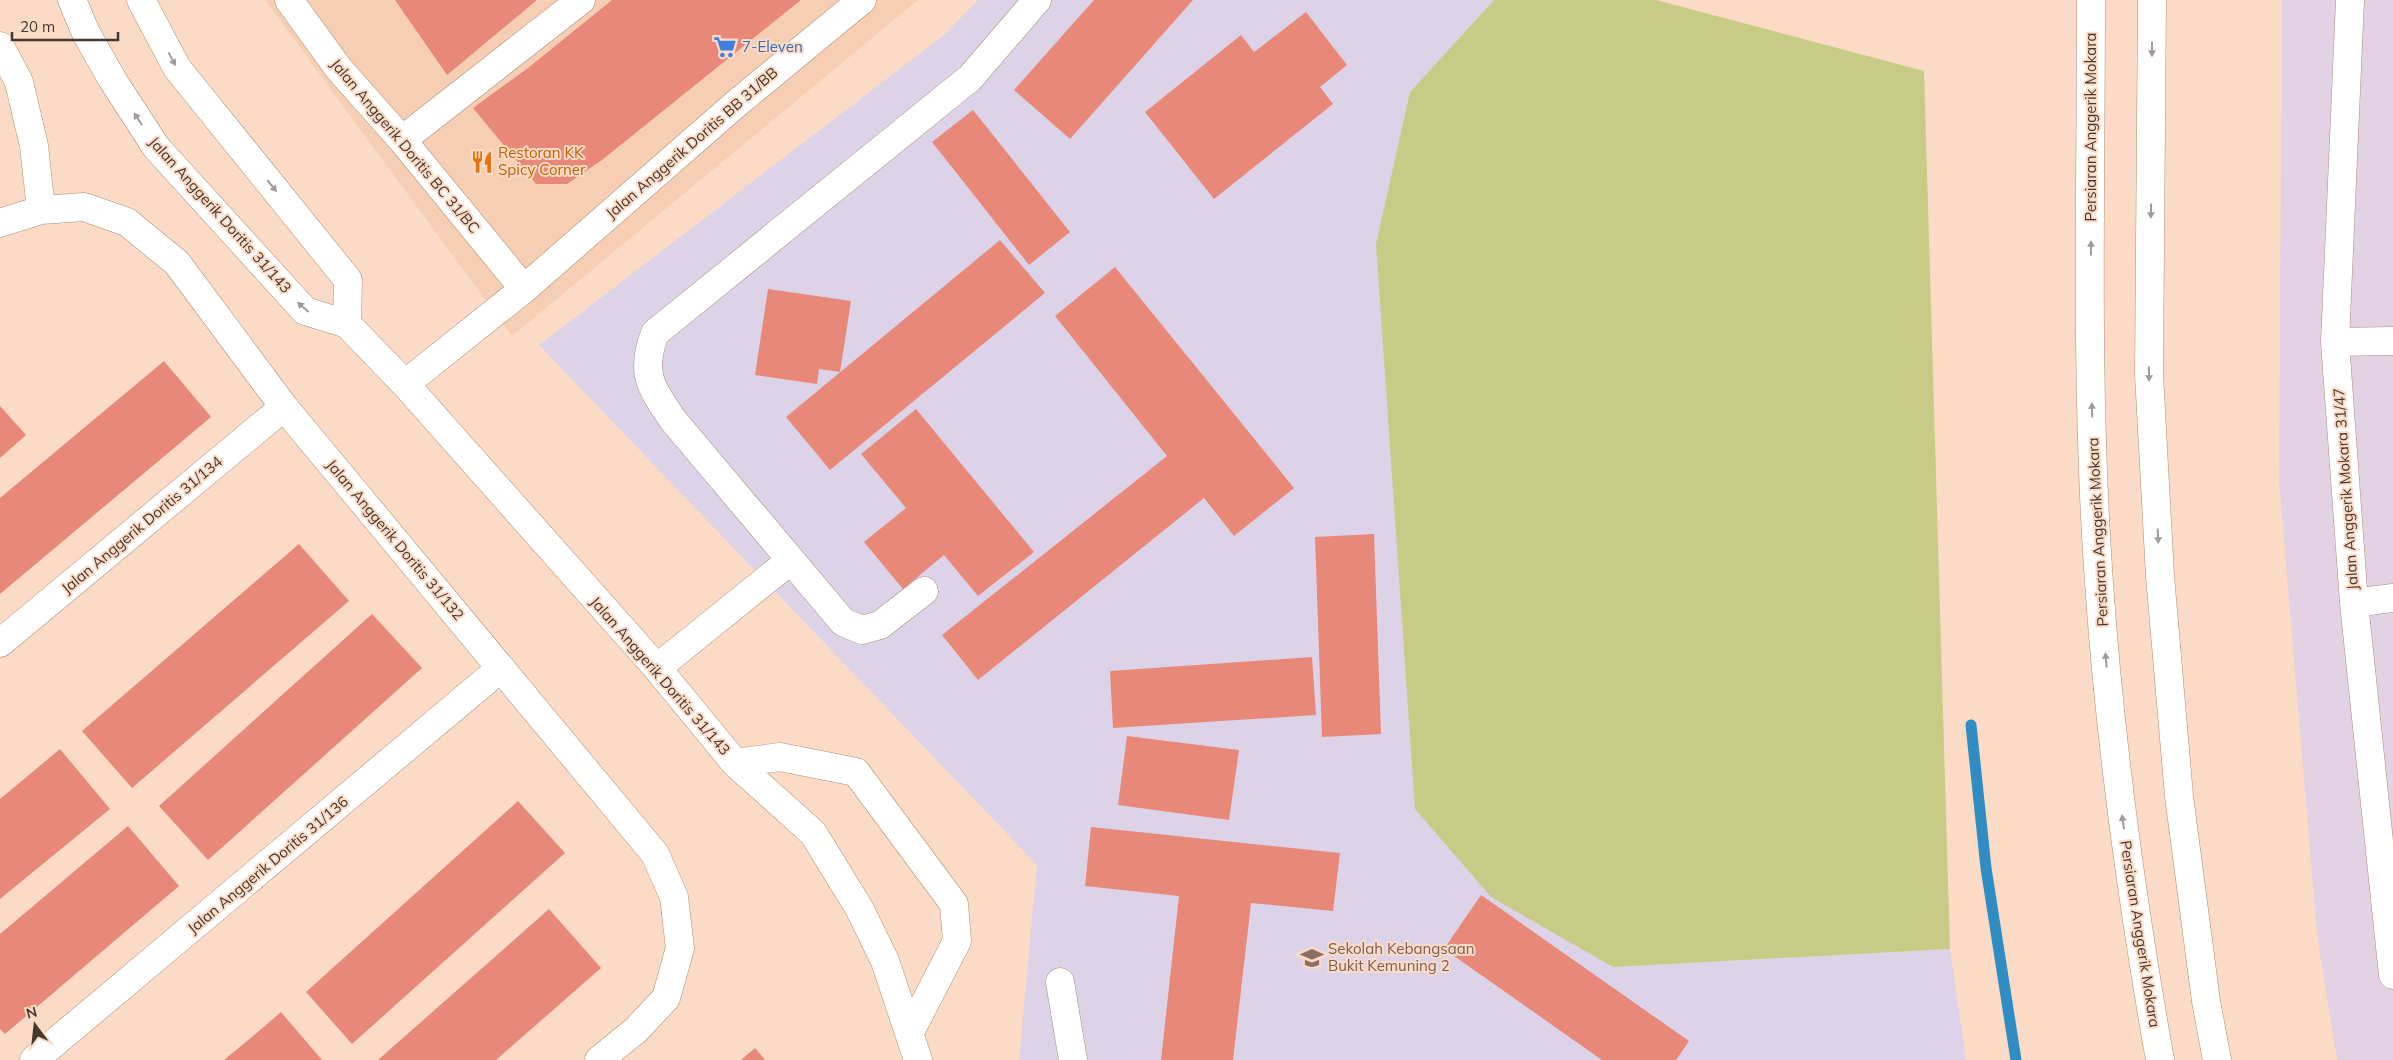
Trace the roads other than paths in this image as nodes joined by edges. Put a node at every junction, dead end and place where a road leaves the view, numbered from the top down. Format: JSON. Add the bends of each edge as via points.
{"nodes":[{"id":1,"x":72,"y":0,"type":"edge"},
{"id":2,"x":141,"y":0,"type":"edge"},
{"id":3,"x":289,"y":0,"type":"edge"},
{"id":4,"x":581,"y":0,"type":"edge"},
{"id":5,"x":862,"y":0,"type":"edge"},
{"id":6,"x":1037,"y":0,"type":"edge"},
{"id":7,"x":2091,"y":0,"type":"edge"},
{"id":8,"x":2152,"y":0,"type":"edge"},
{"id":9,"x":2350,"y":0,"type":"edge"},
{"id":10,"x":0,"y":46,"type":"edge"},
{"id":11,"x":402,"y":140,"type":"junction"},
{"id":12,"x":41,"y":210,"type":"junction"},
{"id":13,"x":0,"y":223,"type":"edge"},
{"id":14,"x":524,"y":289,"type":"junction"},
{"id":15,"x":347,"y":324,"type":"junction"},
{"id":16,"x":2393,"y":341,"type":"edge"},
{"id":17,"x":2335,"y":342,"type":"junction"},
{"id":18,"x":405,"y":384,"type":"junction"},
{"id":19,"x":284,"y":407,"type":"junction"},
{"id":20,"x":791,"y":560,"type":"junction"},
{"id":21,"x":924,"y":591,"type":"dead end"},
{"id":22,"x":2393,"y":598,"type":"edge"},
{"id":23,"x":2354,"y":602,"type":"junction"},
{"id":24,"x":0,"y":643,"type":"edge"},
{"id":25,"x":501,"y":668,"type":"junction"},
{"id":26,"x":657,"y":668,"type":"junction"},
{"id":27,"x":735,"y":763,"type":"junction"},
{"id":28,"x":2393,"y":976,"type":"edge"},
{"id":29,"x":1060,"y":982,"type":"dead end"},
{"id":30,"x":910,"y":1032,"type":"junction"},
{"id":31,"x":34,"y":1060,"type":"edge"},
{"id":32,"x":600,"y":1060,"type":"edge"},
{"id":33,"x":918,"y":1060,"type":"edge"},
{"id":34,"x":1073,"y":1060,"type":"edge"},
{"id":35,"x":2160,"y":1060,"type":"edge"},
{"id":36,"x":2217,"y":1060,"type":"edge"}],
"edges":[{"from":15,"to":1,"type":"street","name":"Jalan Anggerik Doritis 31/143","one_way":true,"via":[[305,311],[156,146],[90,41]]},
{"from":2,"to":15,"type":"street","one_way":true,"via":[[177,68],[348,280]]},
{"from":3,"to":11,"type":"street","name":"Jalan Anggerik Doritis BC 31/BC","via":[[339,69]]},
{"from":4,"to":11,"type":"street"},
{"from":5,"to":14,"type":"street","name":"Jalan Anggerik Doritis BB 31/BB","via":[[737,103]]},
{"from":6,"to":20,"type":"street","via":[[970,78],[655,333],[646,369],[657,396],[673,420]]},
{"from":35,"to":7,"type":"street","name":"Persiaran Anggerik Mokara","one_way":true,"via":[[2119,797],[2098,582],[2091,379]]},
{"from":8,"to":36,"type":"street","one_way":true,"via":[[2149,374],[2160,576],[2179,796]]},
{"from":9,"to":17,"type":"street","name":"Jalan Anggerik Mokara 31/47"},
{"from":10,"to":12,"type":"street","via":[[19,82],[34,146]]},
{"from":11,"to":14,"type":"street","name":"Jalan Anggerik Doritis BC 31/BC"},
{"from":12,"to":13,"type":"street","name":"Jalan Anggerik Doritis 31/132"},
{"from":12,"to":19,"type":"street","name":"Jalan Anggerik Doritis 31/132","via":[[84,208],[127,222],[177,263]]},
{"from":14,"to":18,"type":"street","name":"Jalan Anggerik Doritis BB 31/BB"},
{"from":15,"to":18,"type":"street","name":"Jalan Anggerik Doritis 31/143"},
{"from":16,"to":17,"type":"street"},
{"from":17,"to":23,"type":"street","name":"Jalan Anggerik Mokara 31/47"},
{"from":18,"to":26,"type":"street","name":"Jalan Anggerik Doritis 31/143"},
{"from":19,"to":24,"type":"street","name":"Jalan Anggerik Doritis 31/134"},
{"from":19,"to":25,"type":"street","name":"Jalan Anggerik Doritis 31/132"},
{"from":20,"to":21,"type":"street","via":[[843,622],[862,630],[880,625]]},
{"from":20,"to":26,"type":"street"},
{"from":22,"to":23,"type":"street"},
{"from":23,"to":28,"type":"street","name":"Jalan Anggerik Mokara 31/47"},
{"from":25,"to":31,"type":"street","name":"Jalan Anggerik Doritis 31/136"},
{"from":25,"to":32,"type":"street","name":"Jalan Anggerik Doritis 31/132","via":[[655,854],[674,897],[680,948],[666,998],[636,1030]]},
{"from":26,"to":27,"type":"street","name":"Jalan Anggerik Doritis 31/143"},
{"from":27,"to":30,"type":"street","name":"Jalan Anggerik Doritis 31/143","via":[[813,833],[859,908],[884,962]]},
{"from":27,"to":30,"type":"street","via":[[780,757],[856,772],[954,904],[957,941]]},
{"from":29,"to":34,"type":"street"},
{"from":30,"to":33,"type":"street","name":"Jalan Anggerik Doritis 31/143"}]}
